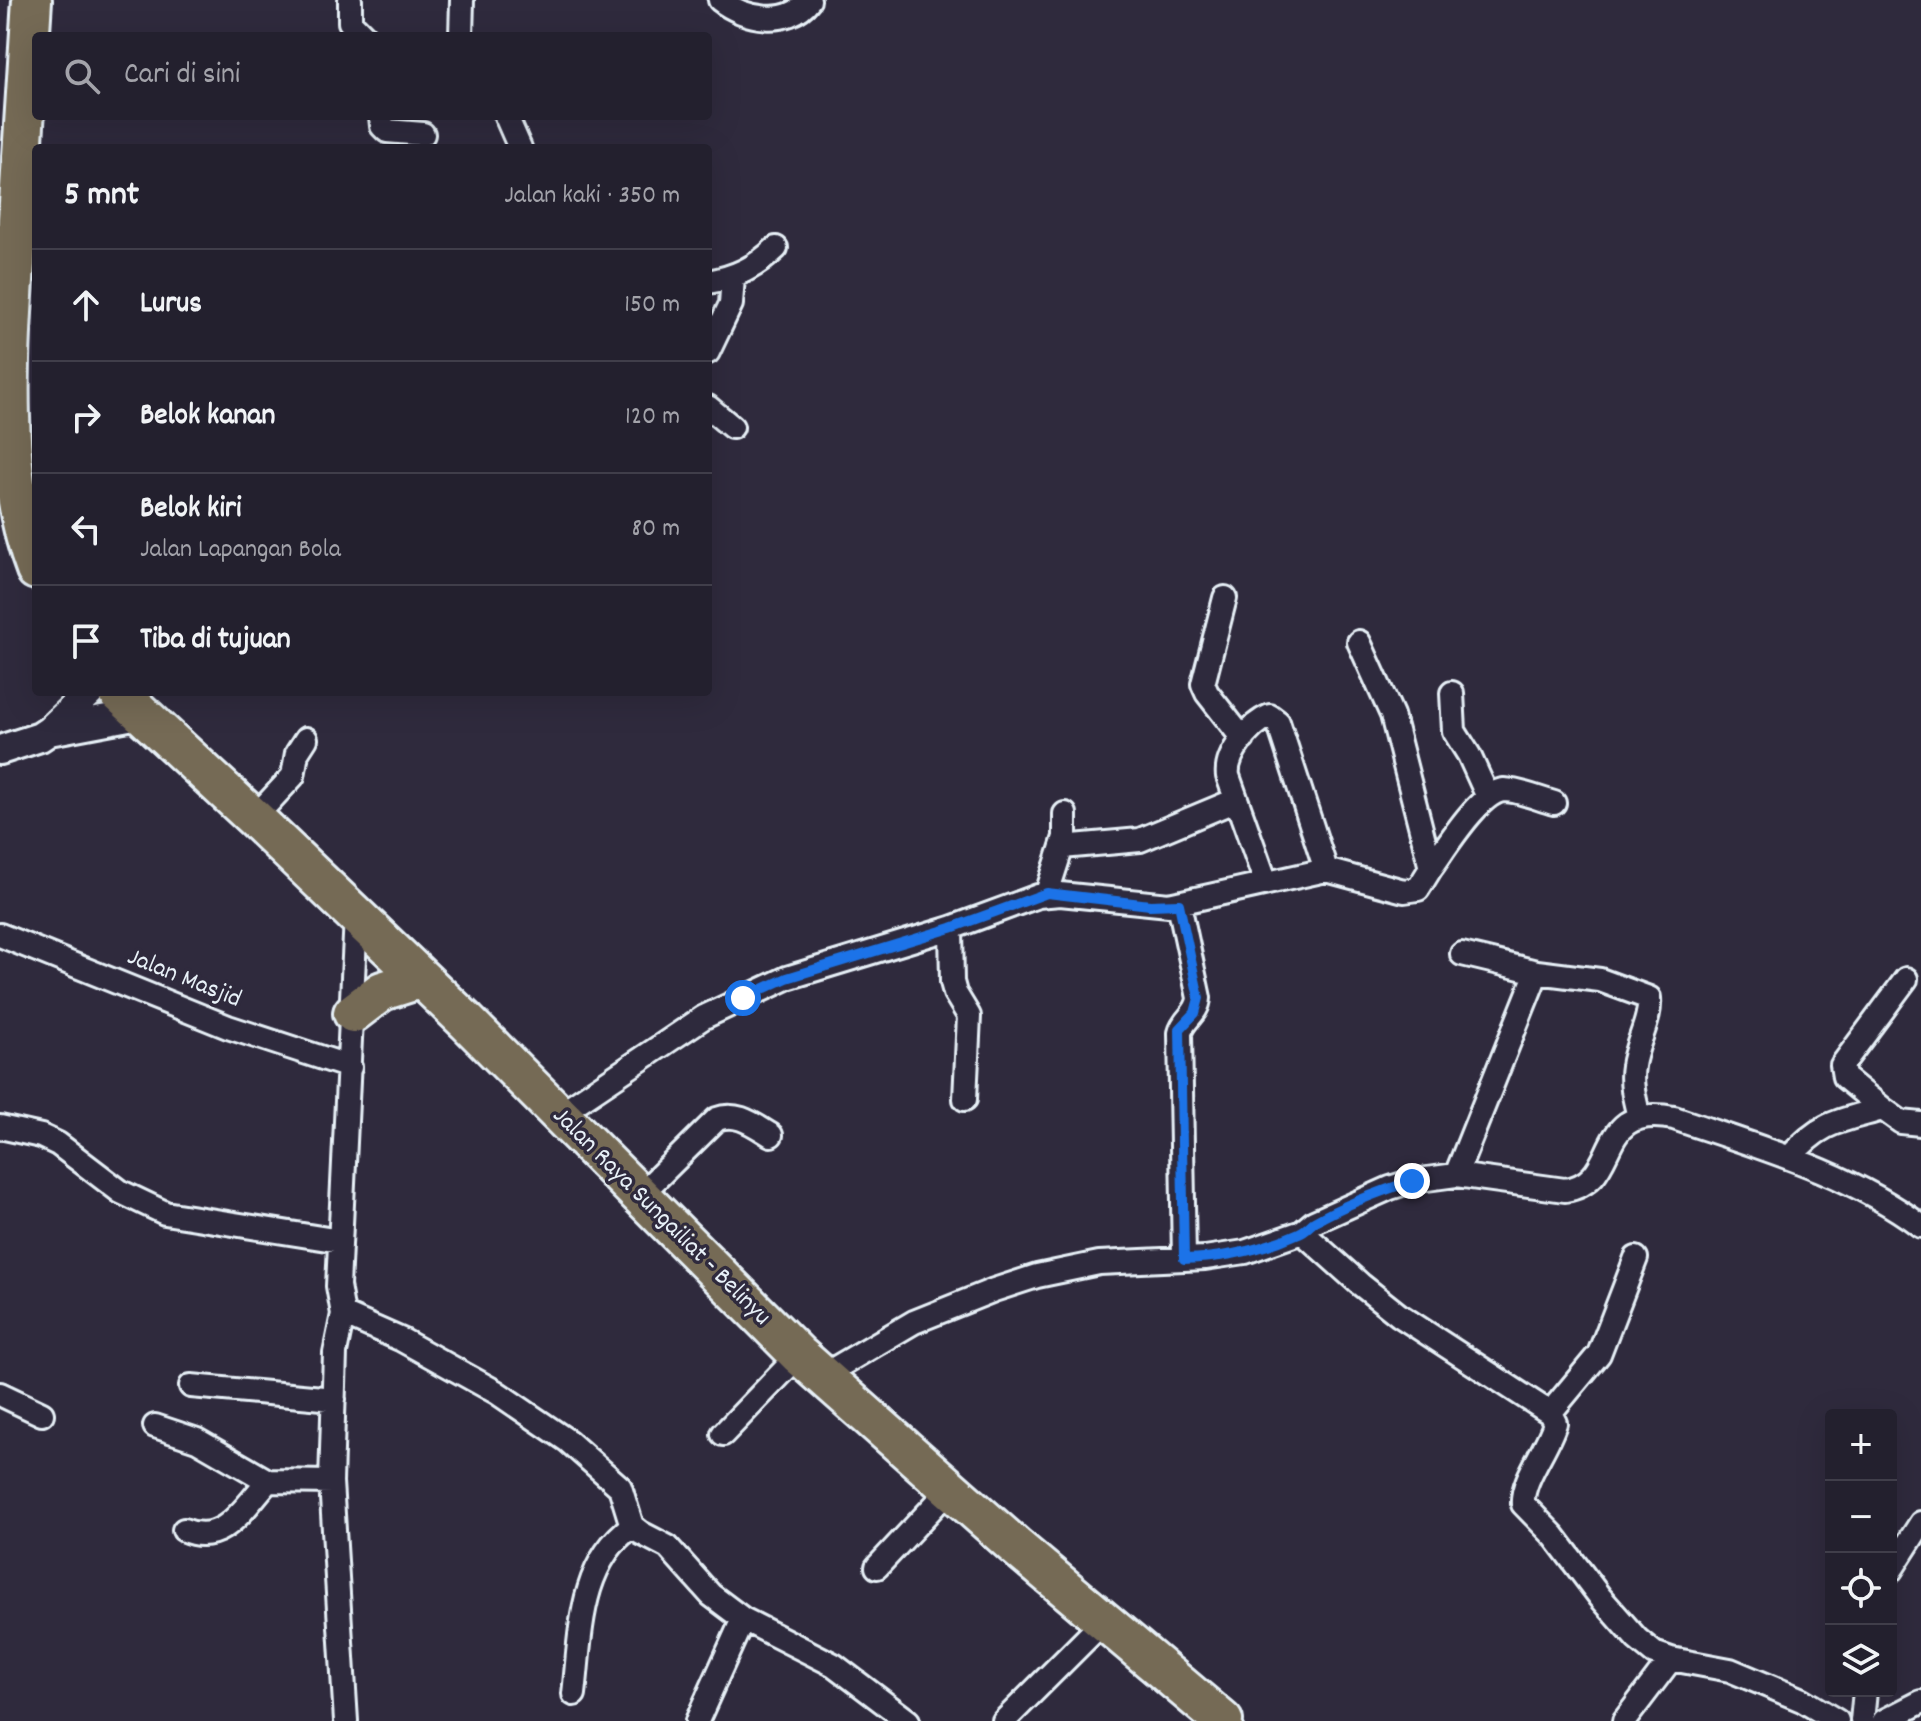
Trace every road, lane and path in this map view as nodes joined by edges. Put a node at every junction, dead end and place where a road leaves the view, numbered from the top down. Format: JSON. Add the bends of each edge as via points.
{"nodes":[{"id":1,"x":32,"y":0,"type":"edge"},
{"id":2,"x":350,"y":0,"type":"edge"},
{"id":3,"x":462,"y":0,"type":"edge"},
{"id":4,"x":720,"y":0,"type":"edge"},
{"id":5,"x":809,"y":0,"type":"edge"},
{"id":6,"x":360,"y":32,"type":"edge"},
{"id":7,"x":461,"y":32,"type":"edge"},
{"id":8,"x":381,"y":120,"type":"edge"},
{"id":9,"x":508,"y":120,"type":"edge"},
{"id":10,"x":423,"y":134,"type":"dead end"},
{"id":11,"x":518,"y":144,"type":"edge"},
{"id":12,"x":776,"y":248,"type":"dead end"},
{"id":13,"x":733,"y":277,"type":"junction"},
{"id":14,"x":712,"y":281,"type":"edge"},
{"id":15,"x":712,"y":344,"type":"edge"},
{"id":16,"x":712,"y":410,"type":"edge"},
{"id":17,"x":732,"y":427,"type":"dead end"},
{"id":18,"x":32,"y":560,"type":"edge"},
{"id":19,"x":1225,"y":598,"type":"dead end"},
{"id":20,"x":1359,"y":642,"type":"dead end"},
{"id":21,"x":1452,"y":693,"type":"dead end"},
{"id":22,"x":86,"y":696,"type":"edge"},
{"id":23,"x":128,"y":703,"type":"edge"},
{"id":24,"x":49,"y":731,"type":"junction"},
{"id":25,"x":306,"y":739,"type":"dead end"},
{"id":26,"x":1243,"y":739,"type":"junction"},
{"id":27,"x":0,"y":750,"type":"edge"},
{"id":28,"x":1488,"y":797,"type":"junction"},
{"id":29,"x":1236,"y":800,"type":"junction"},
{"id":30,"x":1554,"y":803,"type":"dead end"},
{"id":31,"x":1065,"y":814,"type":"dead end"},
{"id":32,"x":254,"y":818,"type":"junction"},
{"id":33,"x":1062,"y":847,"type":"junction"},
{"id":34,"x":1431,"y":868,"type":"junction"},
{"id":35,"x":1326,"y":870,"type":"junction"},
{"id":36,"x":1266,"y":883,"type":"junction"},
{"id":37,"x":1047,"y":893,"type":"junction"},
{"id":38,"x":1179,"y":904,"type":"junction"},
{"id":39,"x":356,"y":916,"type":"junction"},
{"id":40,"x":951,"y":928,"type":"junction"},
{"id":41,"x":0,"y":935,"type":"edge"},
{"id":42,"x":1462,"y":954,"type":"dead end"},
{"id":43,"x":1537,"y":972,"type":"junction"},
{"id":44,"x":420,"y":979,"type":"junction"},
{"id":45,"x":1906,"y":979,"type":"dead end"},
{"id":46,"x":353,"y":1013,"type":"junction"},
{"id":47,"x":350,"y":1067,"type":"junction"},
{"id":48,"x":965,"y":1099,"type":"dead end"},
{"id":49,"x":1883,"y":1109,"type":"junction"},
{"id":50,"x":558,"y":1115,"type":"junction"},
{"id":51,"x":1639,"y":1117,"type":"junction"},
{"id":52,"x":1921,"y":1124,"type":"edge"},
{"id":53,"x":0,"y":1127,"type":"edge"},
{"id":54,"x":771,"y":1135,"type":"dead end"},
{"id":55,"x":1790,"y":1157,"type":"junction"},
{"id":56,"x":1456,"y":1175,"type":"junction"},
{"id":57,"x":639,"y":1196,"type":"junction"},
{"id":58,"x":1921,"y":1226,"type":"edge"},
{"id":59,"x":1302,"y":1232,"type":"junction"},
{"id":60,"x":340,"y":1241,"type":"junction"},
{"id":61,"x":1636,"y":1258,"type":"dead end"},
{"id":62,"x":1184,"y":1259,"type":"junction"},
{"id":63,"x":343,"y":1314,"type":"junction"},
{"id":64,"x":811,"y":1366,"type":"junction"},
{"id":65,"x":191,"y":1386,"type":"dead end"},
{"id":66,"x":0,"y":1394,"type":"edge"},
{"id":67,"x":334,"y":1399,"type":"junction"},
{"id":68,"x":1550,"y":1413,"type":"junction"},
{"id":69,"x":42,"y":1414,"type":"dead end"},
{"id":70,"x":155,"y":1426,"type":"dead end"},
{"id":71,"x":723,"y":1434,"type":"dead end"},
{"id":72,"x":268,"y":1481,"type":"junction"},
{"id":73,"x":331,"y":1482,"type":"junction"},
{"id":74,"x":951,"y":1488,"type":"junction"},
{"id":75,"x":1921,"y":1523,"type":"edge"},
{"id":76,"x":632,"y":1526,"type":"junction"},
{"id":77,"x":184,"y":1530,"type":"dead end"},
{"id":78,"x":1897,"y":1561,"type":"edge"},
{"id":79,"x":877,"y":1567,"type":"dead end"},
{"id":80,"x":743,"y":1619,"type":"junction"},
{"id":81,"x":1105,"y":1620,"type":"junction"},
{"id":82,"x":1671,"y":1659,"type":"junction"},
{"id":83,"x":574,"y":1694,"type":"dead end"},
{"id":84,"x":1864,"y":1697,"type":"edge"},
{"id":85,"x":1921,"y":1702,"type":"edge"},
{"id":86,"x":1204,"y":1715,"type":"edge"},
{"id":87,"x":346,"y":1721,"type":"edge"},
{"id":88,"x":697,"y":1721,"type":"edge"},
{"id":89,"x":908,"y":1721,"type":"edge"},
{"id":90,"x":1004,"y":1721,"type":"edge"},
{"id":91,"x":1624,"y":1721,"type":"edge"},
{"id":92,"x":1837,"y":1721,"type":"edge"},
{"id":93,"x":1862,"y":1721,"type":"edge"},
{"id":94,"x":1884,"y":1721,"type":"edge"}],
"edges":[{"from":1,"to":18,"type":"highway","via":[[7,408],[15,515]]},
{"from":2,"to":6,"type":"street","via":[[350,22]]},
{"from":3,"to":7,"type":"street"},
{"from":4,"to":5,"type":"street","via":[[734,11],[777,17],[800,10]]},
{"from":8,"to":10,"type":"street","via":[[387,131]]},
{"from":9,"to":11,"type":"street"},
{"from":12,"to":13,"type":"street"},
{"from":13,"to":14,"type":"street"},
{"from":13,"to":15,"type":"street","via":[[731,304]]},
{"from":16,"to":17,"type":"street"},
{"from":19,"to":26,"type":"street","via":[[1203,684]]},
{"from":20,"to":34,"type":"street","via":[[1392,715]]},
{"from":21,"to":28,"type":"street","via":[[1454,731]]},
{"from":22,"to":24,"type":"street"},
{"from":23,"to":24,"type":"street"},
{"from":23,"to":32,"type":"highway","name":"Jalan Raya Sungailiat - Belinyu"},
{"from":24,"to":27,"type":"street"},
{"from":25,"to":32,"type":"street","via":[[293,776]]},
{"from":26,"to":29,"type":"street","via":[[1227,767]]},
{"from":26,"to":35,"type":"street","via":[[1263,718],[1275,718]]},
{"from":28,"to":30,"type":"street","via":[[1506,790]]},
{"from":28,"to":34,"type":"street"},
{"from":29,"to":33,"type":"street","via":[[1140,840]]},
{"from":29,"to":36,"type":"street"},
{"from":31,"to":33,"type":"street"},
{"from":32,"to":39,"type":"highway","name":"Jalan Raya Sungailiat - Belinyu"},
{"from":33,"to":37,"type":"street"},
{"from":34,"to":35,"type":"street","via":[[1412,892]]},
{"from":35,"to":36,"type":"street"},
{"from":36,"to":38,"type":"street"},
{"from":37,"to":38,"type":"street"},
{"from":37,"to":40,"type":"street"},
{"from":38,"to":62,"type":"street","via":[[1199,998],[1195,1013],[1180,1029]]},
{"from":39,"to":44,"type":"highway","name":"Jalan Raya Sungailiat - Belinyu"},
{"from":39,"to":46,"type":"street"},
{"from":40,"to":48,"type":"street","via":[[952,982],[969,1016]]},
{"from":40,"to":50,"type":"street","via":[[787,978],[743,998],[679,1033]]},
{"from":41,"to":47,"type":"street","name":"Jalan Masjid","via":[[216,1023]]},
{"from":42,"to":43,"type":"street"},
{"from":43,"to":51,"type":"street","via":[[1600,980],[1649,998],[1650,1011],[1632,1068]]},
{"from":43,"to":56,"type":"street"},
{"from":44,"to":46,"type":"highway","via":[[382,991]]},
{"from":44,"to":50,"type":"highway","name":"Jalan Raya Sungailiat - Belinyu"},
{"from":45,"to":49,"type":"street","via":[[1842,1065],[1844,1077]]},
{"from":46,"to":47,"type":"street"},
{"from":47,"to":60,"type":"street"},
{"from":49,"to":52,"type":"street","via":[[1901,1122]]},
{"from":49,"to":55,"type":"street","via":[[1818,1129]]},
{"from":50,"to":57,"type":"highway","name":"Jalan Raya Sungailiat - Belinyu"},
{"from":51,"to":55,"type":"street","via":[[1674,1118]]},
{"from":51,"to":56,"type":"street","via":[[1618,1130],[1598,1171],[1579,1188]]},
{"from":53,"to":60,"type":"street","via":[[58,1144],[121,1192],[165,1213]]},
{"from":54,"to":57,"type":"street","via":[[738,1117],[717,1119]]},
{"from":55,"to":58,"type":"street","via":[[1890,1205]]},
{"from":56,"to":59,"type":"street","via":[[1390,1188]]},
{"from":57,"to":64,"type":"highway","name":"Jalan Raya Sungailiat - Belinyu"},
{"from":59,"to":62,"type":"street","via":[[1227,1257]]},
{"from":59,"to":68,"type":"street","via":[[1399,1315]]},
{"from":60,"to":63,"type":"street"},
{"from":61,"to":68,"type":"street","via":[[1599,1354]]},
{"from":62,"to":64,"type":"street","via":[[1099,1263],[1037,1276]]},
{"from":63,"to":67,"type":"street"},
{"from":63,"to":76,"type":"street","via":[[496,1392],[568,1441],[620,1487]]},
{"from":64,"to":71,"type":"street"},
{"from":64,"to":74,"type":"highway","name":"Jalan Raya Sungailiat - Belinyu"},
{"from":65,"to":67,"type":"street"},
{"from":66,"to":69,"type":"street"},
{"from":67,"to":73,"type":"street"},
{"from":68,"to":82,"type":"street","via":[[1555,1423],[1550,1440],[1525,1487],[1523,1504],[1637,1639]]},
{"from":70,"to":72,"type":"street","via":[[197,1440]]},
{"from":72,"to":73,"type":"street"},
{"from":72,"to":77,"type":"street","via":[[219,1532],[202,1536]]},
{"from":73,"to":87,"type":"street"},
{"from":74,"to":79,"type":"street"},
{"from":74,"to":81,"type":"highway","name":"Jalan Raya Sungailiat - Belinyu"},
{"from":75,"to":78,"type":"street"},
{"from":76,"to":80,"type":"street","via":[[668,1547],[701,1586]]},
{"from":76,"to":83,"type":"street","via":[[606,1549],[591,1580]]},
{"from":80,"to":88,"type":"street"},
{"from":80,"to":89,"type":"street","via":[[834,1665]]},
{"from":81,"to":86,"type":"highway","name":"Jalan Raya Sungailiat - Belinyu"},
{"from":81,"to":90,"type":"street"},
{"from":82,"to":91,"type":"street"},
{"from":82,"to":92,"type":"street","via":[[1730,1670]]},
{"from":84,"to":93,"type":"street"},
{"from":85,"to":94,"type":"street"}]}
